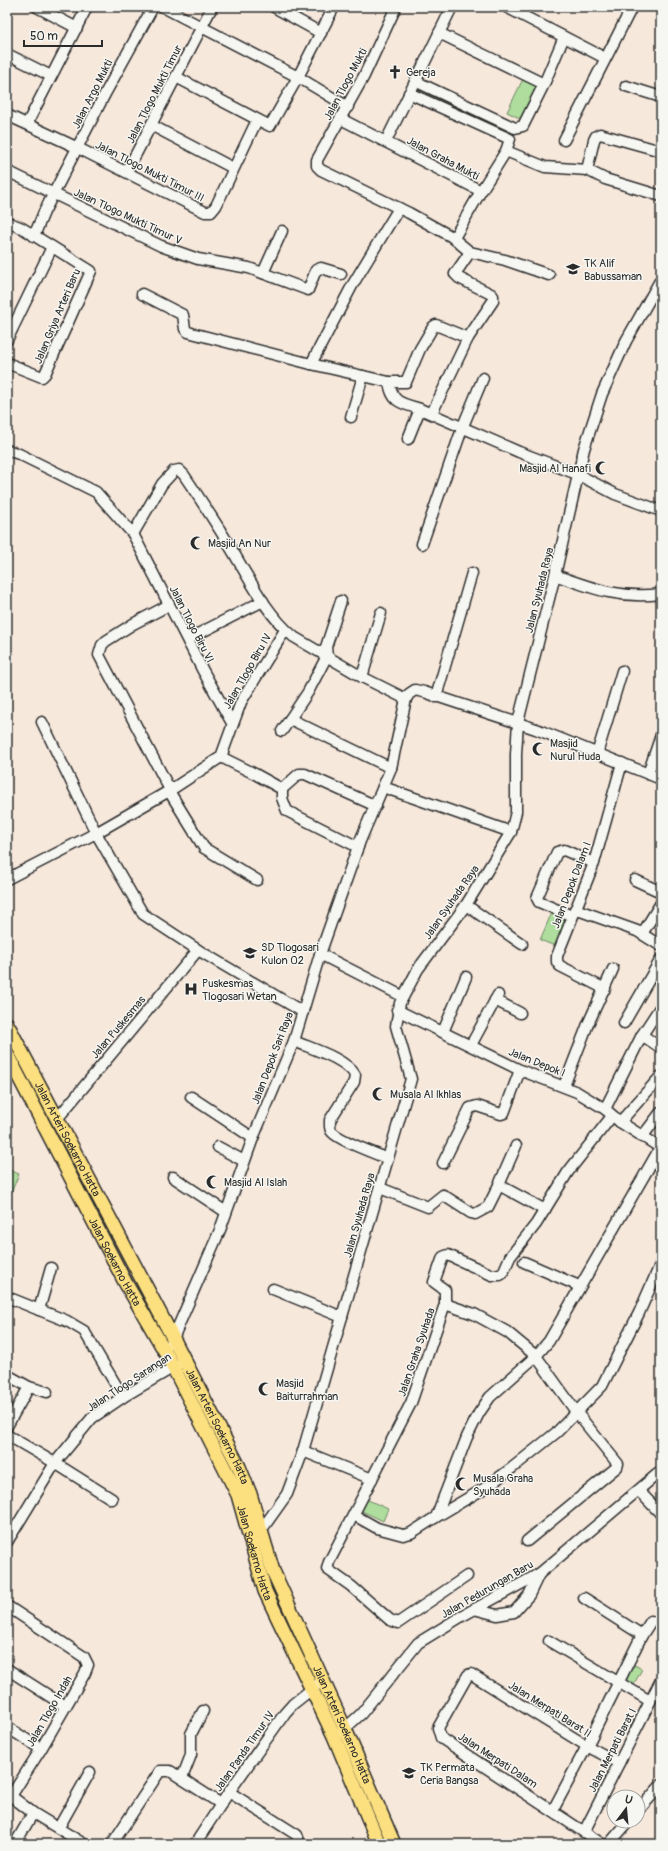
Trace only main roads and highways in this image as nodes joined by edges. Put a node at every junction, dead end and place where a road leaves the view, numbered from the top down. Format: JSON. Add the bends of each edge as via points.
{"nodes":[{"id":1,"x":7,"y":1024,"type":"edge"},
{"id":2,"x":7,"y":1054,"type":"edge"},
{"id":3,"x":379,"y":1844,"type":"edge"},
{"id":4,"x":394,"y":1844,"type":"edge"}],
"edges":[{"from":1,"to":4,"type":"main road","name":"Jalan Arteri Soekarno Hatta","via":[[239,1466],[276,1578]]},
{"from":2,"to":3,"type":"main road","name":"Jalan Soekarno Hatta","via":[[125,1282],[166,1353],[238,1495],[265,1591],[334,1736]]}]}
